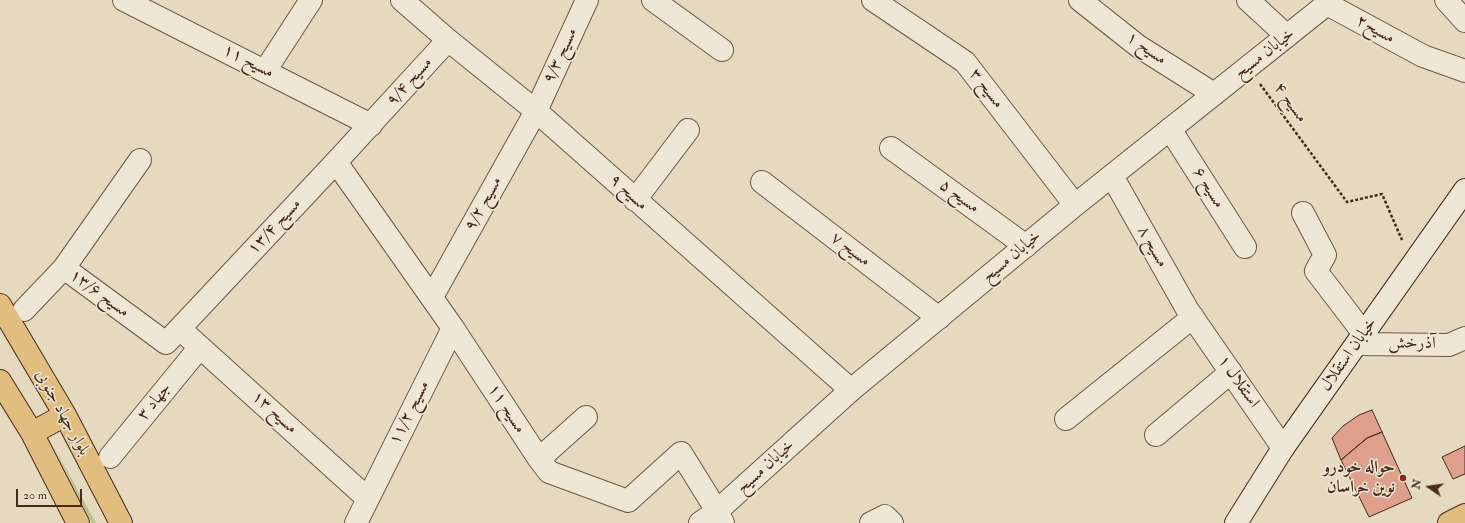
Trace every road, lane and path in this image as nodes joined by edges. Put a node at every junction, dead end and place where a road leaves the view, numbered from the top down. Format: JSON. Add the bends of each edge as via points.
{"nodes":[{"id":1,"x":124,"y":0,"type":"edge"},
{"id":2,"x":311,"y":0,"type":"edge"},
{"id":3,"x":402,"y":0,"type":"edge"},
{"id":4,"x":587,"y":0,"type":"edge"},
{"id":5,"x":653,"y":0,"type":"edge"},
{"id":6,"x":873,"y":0,"type":"edge"},
{"id":7,"x":1080,"y":0,"type":"edge"},
{"id":8,"x":1248,"y":0,"type":"edge"},
{"id":9,"x":1446,"y":0,"type":"edge"},
{"id":10,"x":1330,"y":2,"type":"edge"},
{"id":11,"x":1465,"y":21,"type":"edge"},
{"id":12,"x":1287,"y":36,"type":"junction"},
{"id":13,"x":448,"y":40,"type":"junction"},
{"id":14,"x":722,"y":50,"type":"dead end"},
{"id":15,"x":1248,"y":67,"type":"junction"},
{"id":16,"x":264,"y":71,"type":"junction"},
{"id":17,"x":1465,"y":71,"type":"edge"},
{"id":18,"x":1214,"y":94,"type":"junction"},
{"id":19,"x":536,"y":111,"type":"junction"},
{"id":20,"x":371,"y":125,"type":"junction"},
{"id":21,"x":1170,"y":129,"type":"junction"},
{"id":22,"x":688,"y":130,"type":"dead end"},
{"id":23,"x":891,"y":148,"type":"dead end"},
{"id":24,"x":140,"y":160,"type":"dead end"},
{"id":25,"x":336,"y":162,"type":"junction"},
{"id":26,"x":1112,"y":176,"type":"junction"},
{"id":27,"x":762,"y":182,"type":"dead end"},
{"id":28,"x":1465,"y":190,"type":"edge"},
{"id":29,"x":635,"y":200,"type":"junction"},
{"id":30,"x":1075,"y":205,"type":"junction"},
{"id":31,"x":1303,"y":213,"type":"dead end"},
{"id":32,"x":1026,"y":246,"type":"junction"},
{"id":33,"x":1245,"y":247,"type":"dead end"},
{"id":34,"x":1413,"y":264,"type":"junction"},
{"id":35,"x":64,"y":268,"type":"junction"},
{"id":36,"x":432,"y":297,"type":"junction"},
{"id":37,"x":0,"y":305,"type":"edge"},
{"id":38,"x":24,"y":310,"type":"dead end"},
{"id":39,"x":1193,"y":317,"type":"junction"},
{"id":40,"x":939,"y":318,"type":"junction"},
{"id":41,"x":180,"y":328,"type":"junction"},
{"id":42,"x":453,"y":328,"type":"junction"},
{"id":43,"x":1465,"y":338,"type":"edge"},
{"id":44,"x":1360,"y":339,"type":"junction"},
{"id":45,"x":200,"y":347,"type":"junction"},
{"id":46,"x":1231,"y":372,"type":"junction"},
{"id":47,"x":0,"y":381,"type":"edge"},
{"id":48,"x":851,"y":390,"type":"junction"},
{"id":49,"x":65,"y":415,"type":"junction"},
{"id":50,"x":586,"y":417,"type":"dead end"},
{"id":51,"x":1066,"y":419,"type":"dead end"},
{"id":52,"x":32,"y":433,"type":"junction"},
{"id":53,"x":1156,"y":434,"type":"dead end"},
{"id":54,"x":1283,"y":448,"type":"junction"},
{"id":55,"x":110,"y":457,"type":"dead end"},
{"id":56,"x":540,"y":459,"type":"junction"},
{"id":57,"x":368,"y":498,"type":"junction"},
{"id":58,"x":1250,"y":501,"type":"junction"},
{"id":59,"x":1465,"y":515,"type":"edge"},
{"id":60,"x":713,"y":519,"type":"edge"},
{"id":61,"x":78,"y":523,"type":"edge"},
{"id":62,"x":121,"y":523,"type":"edge"},
{"id":63,"x":356,"y":523,"type":"edge"},
{"id":64,"x":871,"y":523,"type":"edge"},
{"id":65,"x":892,"y":523,"type":"edge"},
{"id":66,"x":1236,"y":523,"type":"edge"},
{"id":67,"x":1252,"y":523,"type":"edge"},
{"id":68,"x":1449,"y":523,"type":"edge"}],
"edges":[{"from":1,"to":16,"type":"street","name":"مسیح ۱۱"},
{"from":2,"to":16,"type":"street"},
{"from":3,"to":13,"type":"street","name":"مسیح ۹"},
{"from":4,"to":19,"type":"street","name":"مسیح ۹/۳"},
{"from":5,"to":14,"type":"street"},
{"from":6,"to":30,"type":"street","name":"مسیح ۳","via":[[966,62]]},
{"from":7,"to":18,"type":"street","name":"مسیح ۱","via":[[1138,46]]},
{"from":8,"to":12,"type":"street"},
{"from":9,"to":11,"type":"street"},
{"from":10,"to":12,"type":"street","name":"خیابان مسیح"},
{"from":10,"to":17,"type":"street","name":"مسیح۲","via":[[1423,56]]},
{"from":12,"to":15,"type":"street","name":"خیابان مسیح"},
{"from":13,"to":19,"type":"street","name":"مسیح ۹"},
{"from":13,"to":20,"type":"street","name":"مسیح ۹/۴"},
{"from":15,"to":18,"type":"street","name":"خیابان مسیح"},
{"from":15,"to":34,"type":"path","name":"مسیح ۴","via":[[1347,202],[1382,194]]},
{"from":16,"to":20,"type":"street","name":"مسیح ۱۱"},
{"from":18,"to":21,"type":"street","name":"خیابان مسیح"},
{"from":19,"to":29,"type":"street","name":"مسیح ۹"},
{"from":19,"to":36,"type":"street","name":"مسیح ۹/۲"},
{"from":20,"to":25,"type":"street","name":"مسیح ۱۳/۴"},
{"from":21,"to":26,"type":"street","name":"خیابان مسیح"},
{"from":21,"to":33,"type":"street","name":"مسیح ۶"},
{"from":22,"to":29,"type":"street"},
{"from":23,"to":32,"type":"street","name":"مسیح ۵"},
{"from":24,"to":35,"type":"street","name":"مسیح ۱۳/۶"},
{"from":25,"to":36,"type":"street","name":"مسیح ۱۱"},
{"from":25,"to":41,"type":"street","name":"مسیح ۱۳/۴"},
{"from":26,"to":30,"type":"street","name":"خیابان مسیح"},
{"from":26,"to":39,"type":"street","name":"مسیح ۸"},
{"from":27,"to":40,"type":"street","name":"مسیح ۷"},
{"from":28,"to":34,"type":"street","name":"خیابان استقلال"},
{"from":29,"to":48,"type":"street","name":"مسیح ۹"},
{"from":30,"to":32,"type":"street","name":"خیابان مسیح"},
{"from":31,"to":44,"type":"street","via":[[1325,255],[1316,271]]},
{"from":32,"to":40,"type":"street","name":"خیابان مسیح"},
{"from":34,"to":44,"type":"street","name":"خیابان استقلال"},
{"from":35,"to":38,"type":"street"},
{"from":35,"to":41,"type":"street","name":"مسیح ۱۳/۶","via":[[166,343]]},
{"from":36,"to":42,"type":"street","name":"مسیح ۱۱"},
{"from":37,"to":49,"type":"main road","name":"بلوار جهاد جنوبی"},
{"from":39,"to":46,"type":"street","name":"استقلال ۱"},
{"from":39,"to":51,"type":"street"},
{"from":40,"to":48,"type":"street","name":"خیابان مسیح"},
{"from":41,"to":45,"type":"street","name":"مسیح ۱۳"},
{"from":42,"to":56,"type":"street","name":"مسیح ۱۱"},
{"from":42,"to":57,"type":"street","name":"مسیح ۱۱/۲"},
{"from":43,"to":44,"type":"street","name":"آذرخش","via":[[1449,345]]},
{"from":44,"to":54,"type":"street","name":"خیابان استقلال"},
{"from":45,"to":55,"type":"street","name":"جهاد ۳"},
{"from":45,"to":57,"type":"street","name":"مسیح ۱۳"},
{"from":46,"to":53,"type":"street"},
{"from":46,"to":54,"type":"street","name":"استقلال ۱"},
{"from":47,"to":52,"type":"main road"},
{"from":48,"to":60,"type":"street","name":"خیابان مسیح"},
{"from":49,"to":52,"type":"main road"},
{"from":49,"to":62,"type":"main road","name":"بلوار جهاد جنوبی"},
{"from":50,"to":56,"type":"street"},
{"from":52,"to":61,"type":"main road"},
{"from":54,"to":58,"type":"street","name":"خیابان استقلال"},
{"from":56,"to":60,"type":"street","name":"مسیح ۱۱","via":[[549,472],[628,501],[680,453]]},
{"from":57,"to":63,"type":"street","name":"مسیح ۱۱/۲"},
{"from":58,"to":66,"type":"street","name":"خیابان استقلال"},
{"from":58,"to":67,"type":"street"},
{"from":59,"to":68,"type":"main road"},
{"from":64,"to":65,"type":"street","via":[[885,516]]}]}
